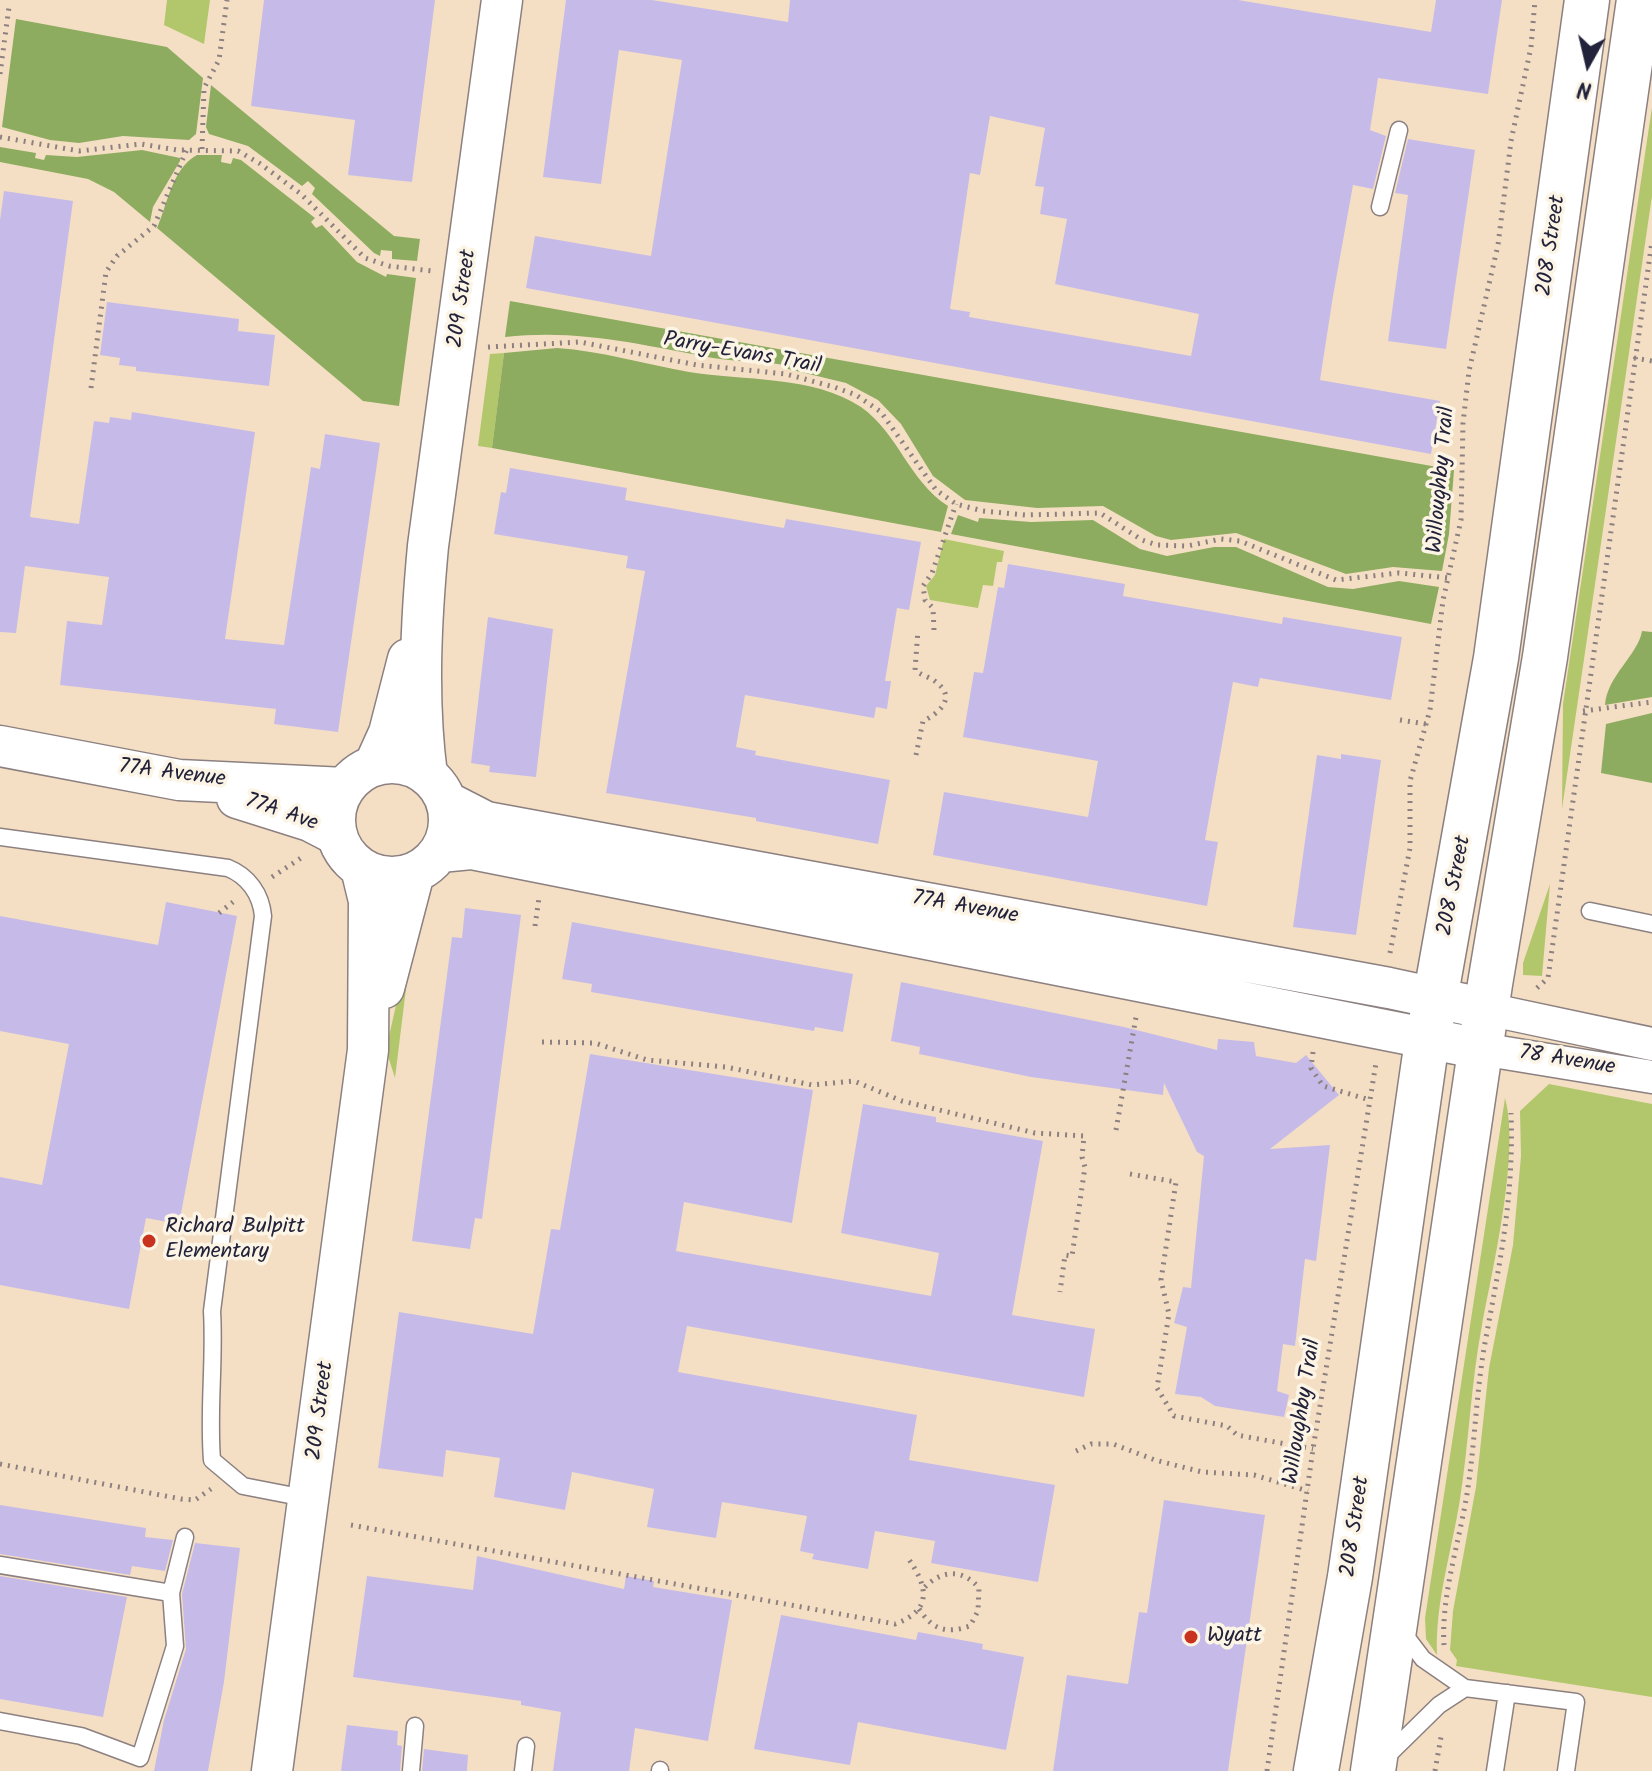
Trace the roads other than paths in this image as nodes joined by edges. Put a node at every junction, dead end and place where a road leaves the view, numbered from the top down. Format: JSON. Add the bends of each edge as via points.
{"nodes":[{"id":1,"x":502,"y":0,"type":"edge"},
{"id":2,"x":1587,"y":0,"type":"edge"},
{"id":3,"x":1639,"y":0,"type":"edge"},
{"id":4,"x":1399,"y":130,"type":"dead end"},
{"id":5,"x":1380,"y":207,"type":"dead end"},
{"id":6,"x":423,"y":597,"type":"junction"},
{"id":7,"x":0,"y":746,"type":"edge"},
{"id":8,"x":359,"y":777,"type":"junction"},
{"id":9,"x":179,"y":780,"type":"junction"},
{"id":10,"x":437,"y":789,"type":"junction"},
{"id":11,"x":337,"y":835,"type":"junction"},
{"id":12,"x":0,"y":837,"type":"edge"},
{"id":13,"x":427,"y":863,"type":"junction"},
{"id":14,"x":361,"y":868,"type":"junction"},
{"id":15,"x":1590,"y":911,"type":"dead end"},
{"id":16,"x":1652,"y":924,"type":"edge"},
{"id":17,"x":1432,"y":1017,"type":"junction"},
{"id":18,"x":1484,"y":1029,"type":"junction"},
{"id":19,"x":1652,"y":1044,"type":"edge"},
{"id":20,"x":368,"y":1050,"type":"junction"},
{"id":21,"x":1652,"y":1077,"type":"edge"},
{"id":22,"x":311,"y":1499,"type":"junction"},
{"id":23,"x":185,"y":1537,"type":"dead end"},
{"id":24,"x":0,"y":1565,"type":"edge"},
{"id":25,"x":171,"y":1593,"type":"junction"},
{"id":26,"x":1396,"y":1622,"type":"junction"},
{"id":27,"x":1465,"y":1688,"type":"junction"},
{"id":28,"x":1507,"y":1693,"type":"junction"},
{"id":29,"x":0,"y":1721,"type":"edge"},
{"id":30,"x":415,"y":1726,"type":"dead end"},
{"id":31,"x":526,"y":1746,"type":"dead end"},
{"id":32,"x":141,"y":1765,"type":"edge"},
{"id":33,"x":272,"y":1771,"type":"edge"},
{"id":34,"x":411,"y":1771,"type":"edge"},
{"id":35,"x":523,"y":1771,"type":"edge"},
{"id":36,"x":1316,"y":1771,"type":"edge"},
{"id":37,"x":1373,"y":1771,"type":"edge"},
{"id":38,"x":1495,"y":1771,"type":"edge"},
{"id":39,"x":1566,"y":1771,"type":"edge"}],
"edges":[{"from":1,"to":6,"type":"street","name":"209 Street"},
{"from":2,"to":17,"type":"main road","name":"208 Street","via":[[1496,658]]},
{"from":3,"to":18,"type":"main road","via":[[1545,657]]},
{"from":4,"to":5,"type":"lane"},
{"from":6,"to":8,"type":"street","name":"209 Street","via":[[389,733]]},
{"from":6,"to":10,"type":"street","name":"209 Street","via":[[423,743]]},
{"from":7,"to":9,"type":"street","name":"77A Avenue"},
{"from":8,"to":9,"type":"street","name":"77A Avenue"},
{"from":8,"to":10,"type":"street","via":[[392,763],[410,766]]},
{"from":8,"to":11,"type":"street","via":[[335,818]]},
{"from":9,"to":11,"type":"street","name":"77A Ave","via":[[310,821]]},
{"from":10,"to":13,"type":"street","via":[[450,820]]},
{"from":10,"to":17,"type":"street","name":"77A Avenue","via":[[486,822]]},
{"from":11,"to":14,"type":"street"},
{"from":12,"to":22,"type":"lane","via":[[228,868],[246,879],[259,897],[263,916],[212,1311],[212,1460],[243,1486]]},
{"from":13,"to":14,"type":"street","via":[[396,878]]},
{"from":13,"to":17,"type":"street","name":"77A Avenue","via":[[471,849]]},
{"from":13,"to":20,"type":"street","name":"209 Street"},
{"from":14,"to":20,"type":"street","name":"209 Street","via":[[369,901]]},
{"from":15,"to":16,"type":"lane"},
{"from":17,"to":18,"type":"street","name":"77A Avenue"},
{"from":17,"to":36,"type":"main road","name":"208 Street","via":[[1350,1577]]},
{"from":18,"to":19,"type":"street","name":"78 Avenue"},
{"from":18,"to":21,"type":"street","name":"78 Avenue"},
{"from":18,"to":26,"type":"main road"},
{"from":20,"to":22,"type":"street","name":"209 Street"},
{"from":22,"to":33,"type":"street","name":"209 Street"},
{"from":23,"to":25,"type":"lane"},
{"from":24,"to":25,"type":"lane"},
{"from":25,"to":32,"type":"lane","via":[[175,1646]]},
{"from":26,"to":27,"type":"lane","via":[[1423,1659]]},
{"from":26,"to":37,"type":"main road"},
{"from":27,"to":28,"type":"lane"},
{"from":27,"to":37,"type":"lane","via":[[1439,1705]]},
{"from":28,"to":38,"type":"lane"},
{"from":28,"to":39,"type":"lane","via":[[1576,1702]]},
{"from":29,"to":32,"type":"lane","via":[[81,1736]]},
{"from":30,"to":34,"type":"lane"},
{"from":31,"to":35,"type":"lane"}]}
